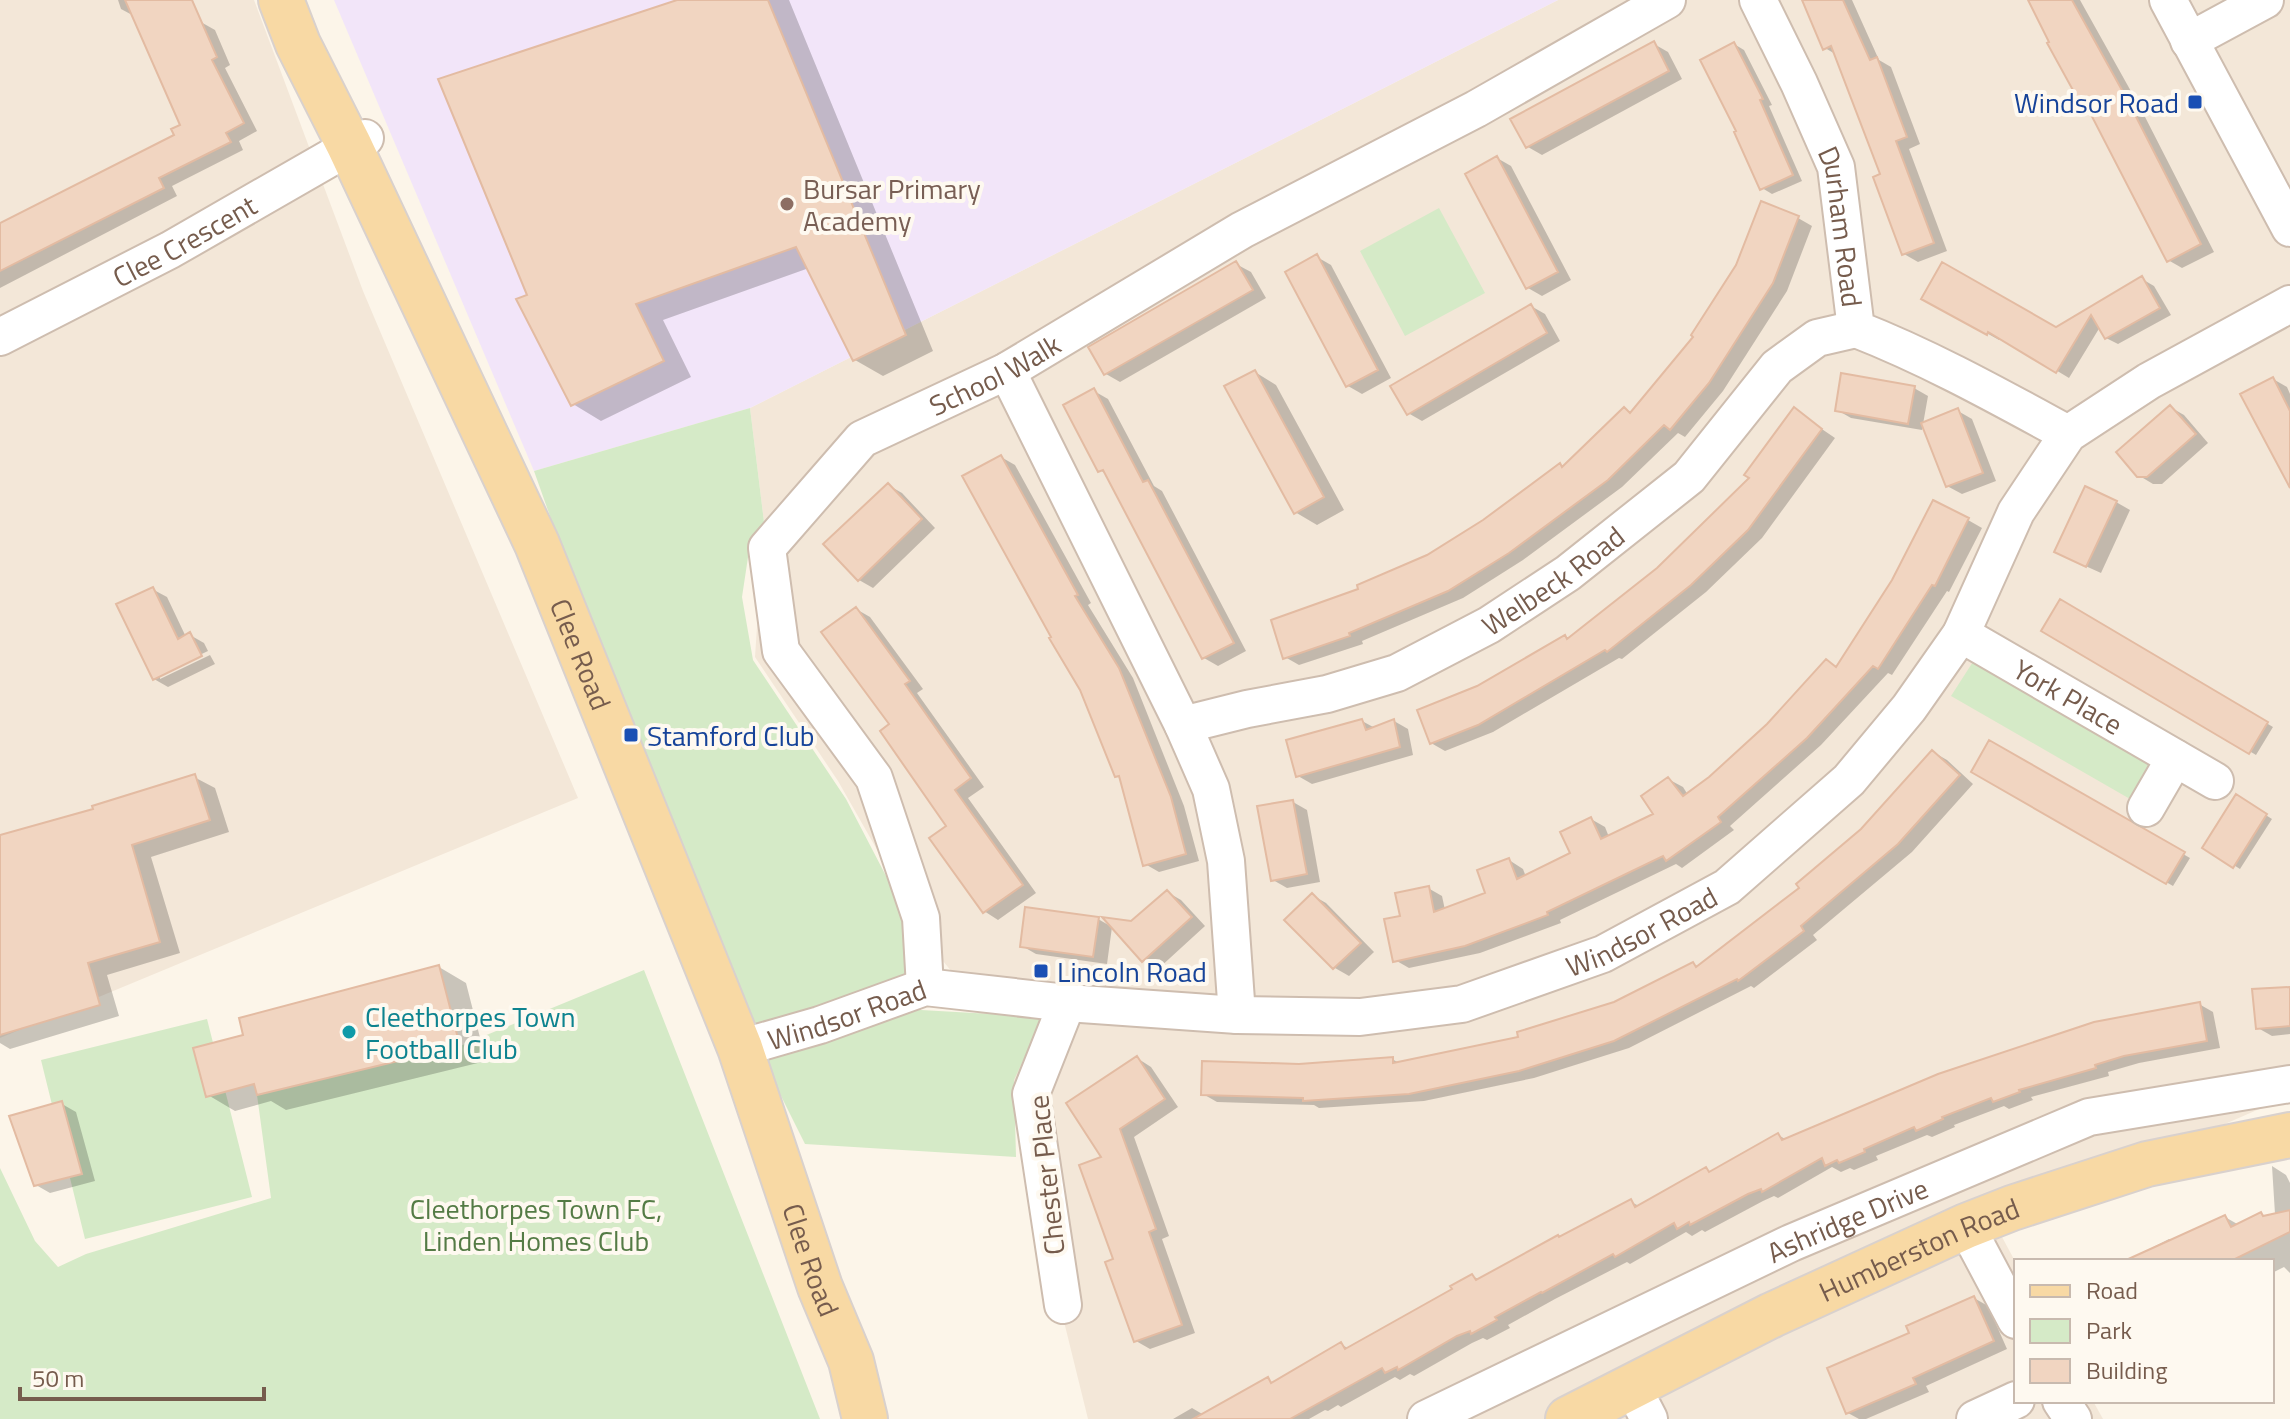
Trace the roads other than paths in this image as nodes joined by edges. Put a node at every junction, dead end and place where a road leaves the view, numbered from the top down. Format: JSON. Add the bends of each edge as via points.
{"nodes":[{"id":1,"x":281,"y":0,"type":"edge"},
{"id":2,"x":1667,"y":0,"type":"edge"},
{"id":3,"x":1758,"y":0,"type":"edge"},
{"id":4,"x":2168,"y":0,"type":"edge"},
{"id":5,"x":2265,"y":0,"type":"edge"},
{"id":6,"x":2189,"y":41,"type":"junction"},
{"id":7,"x":357,"y":142,"type":"junction"},
{"id":8,"x":2290,"y":228,"type":"edge"},
{"id":9,"x":2290,"y":304,"type":"edge"},
{"id":10,"x":1856,"y":329,"type":"junction"},
{"id":11,"x":0,"y":337,"type":"edge"},
{"id":12,"x":1007,"y":371,"type":"junction"},
{"id":13,"x":2068,"y":434,"type":"junction"},
{"id":14,"x":1961,"y":634,"type":"junction"},
{"id":15,"x":1183,"y":725,"type":"junction"},
{"id":16,"x":2175,"y":758,"type":"junction"},
{"id":17,"x":2215,"y":781,"type":"dead end"},
{"id":18,"x":2146,"y":808,"type":"dead end"},
{"id":19,"x":925,"y":987,"type":"junction"},
{"id":20,"x":1067,"y":1003,"type":"junction"},
{"id":21,"x":1237,"y":1015,"type":"junction"},
{"id":22,"x":740,"y":1048,"type":"junction"},
{"id":23,"x":2290,"y":1084,"type":"edge"},
{"id":24,"x":2290,"y":1135,"type":"edge"},
{"id":25,"x":1966,"y":1226,"type":"junction"},
{"id":26,"x":1063,"y":1305,"type":"dead end"},
{"id":27,"x":2014,"y":1316,"type":"edge"},
{"id":28,"x":2014,"y":1401,"type":"edge"},
{"id":29,"x":1640,"y":1402,"type":"edge"},
{"id":30,"x":865,"y":1419,"type":"edge"},
{"id":31,"x":1426,"y":1419,"type":"edge"},
{"id":32,"x":1568,"y":1419,"type":"edge"},
{"id":33,"x":1975,"y":1419,"type":"edge"}],
"edges":[{"from":1,"to":7,"type":"main road","name":"Clee Road","via":[[298,44]]},
{"from":2,"to":12,"type":"street","name":"School Walk","via":[[1476,109],[1242,230]]},
{"from":3,"to":10,"type":"street","name":"Durham Road","via":[[1836,167]]},
{"from":4,"to":6,"type":"street"},
{"from":5,"to":6,"type":"street"},
{"from":6,"to":8,"type":"street"},
{"from":7,"to":11,"type":"street","name":"Clee Crescent","via":[[170,250]]},
{"from":7,"to":22,"type":"main road","name":"Clee Road","via":[[537,544]]},
{"from":9,"to":13,"type":"street","name":"Windsor Road","via":[[2149,381]]},
{"from":10,"to":13,"type":"street","name":"Durham Road","via":[[1911,350]]},
{"from":10,"to":15,"type":"street","name":"Welbeck Road","via":[[1817,338],[1777,367],[1689,477],[1568,573],[1489,625],[1397,673]]},
{"from":12,"to":15,"type":"street"},
{"from":12,"to":19,"type":"street","name":"School Walk","via":[[862,439],[767,548],[781,651],[874,778],[921,918]]},
{"from":13,"to":14,"type":"street","name":"Windsor Road","via":[[2016,512]]},
{"from":14,"to":16,"type":"street","name":"York Place"},
{"from":14,"to":21,"type":"street","name":"Windsor Road","via":[[1849,780],[1727,887],[1603,954],[1462,1004],[1360,1017]]},
{"from":15,"to":21,"type":"street","via":[[1211,789],[1226,861]]},
{"from":16,"to":17,"type":"street","name":"York Place"},
{"from":16,"to":18,"type":"street"},
{"from":19,"to":20,"type":"street","name":"Windsor Road"},
{"from":19,"to":22,"type":"street","name":"Windsor Road"},
{"from":20,"to":21,"type":"street","name":"Windsor Road"},
{"from":20,"to":26,"type":"street","name":"Chester Place","via":[[1031,1094]]},
{"from":22,"to":30,"type":"main road","name":"Clee Road","via":[[820,1287],[851,1361]]},
{"from":23,"to":31,"type":"street","name":"Ashridge Drive","via":[[2089,1117],[1791,1243]]},
{"from":24,"to":25,"type":"main road","name":"Humberston Road","via":[[2147,1164]]},
{"from":25,"to":27,"type":"street"},
{"from":25,"to":29,"type":"main road","name":"Humberston Road","via":[[1772,1315]]},
{"from":28,"to":33,"type":"street"},
{"from":29,"to":32,"type":"main road","name":"Humberston Road"}]}
